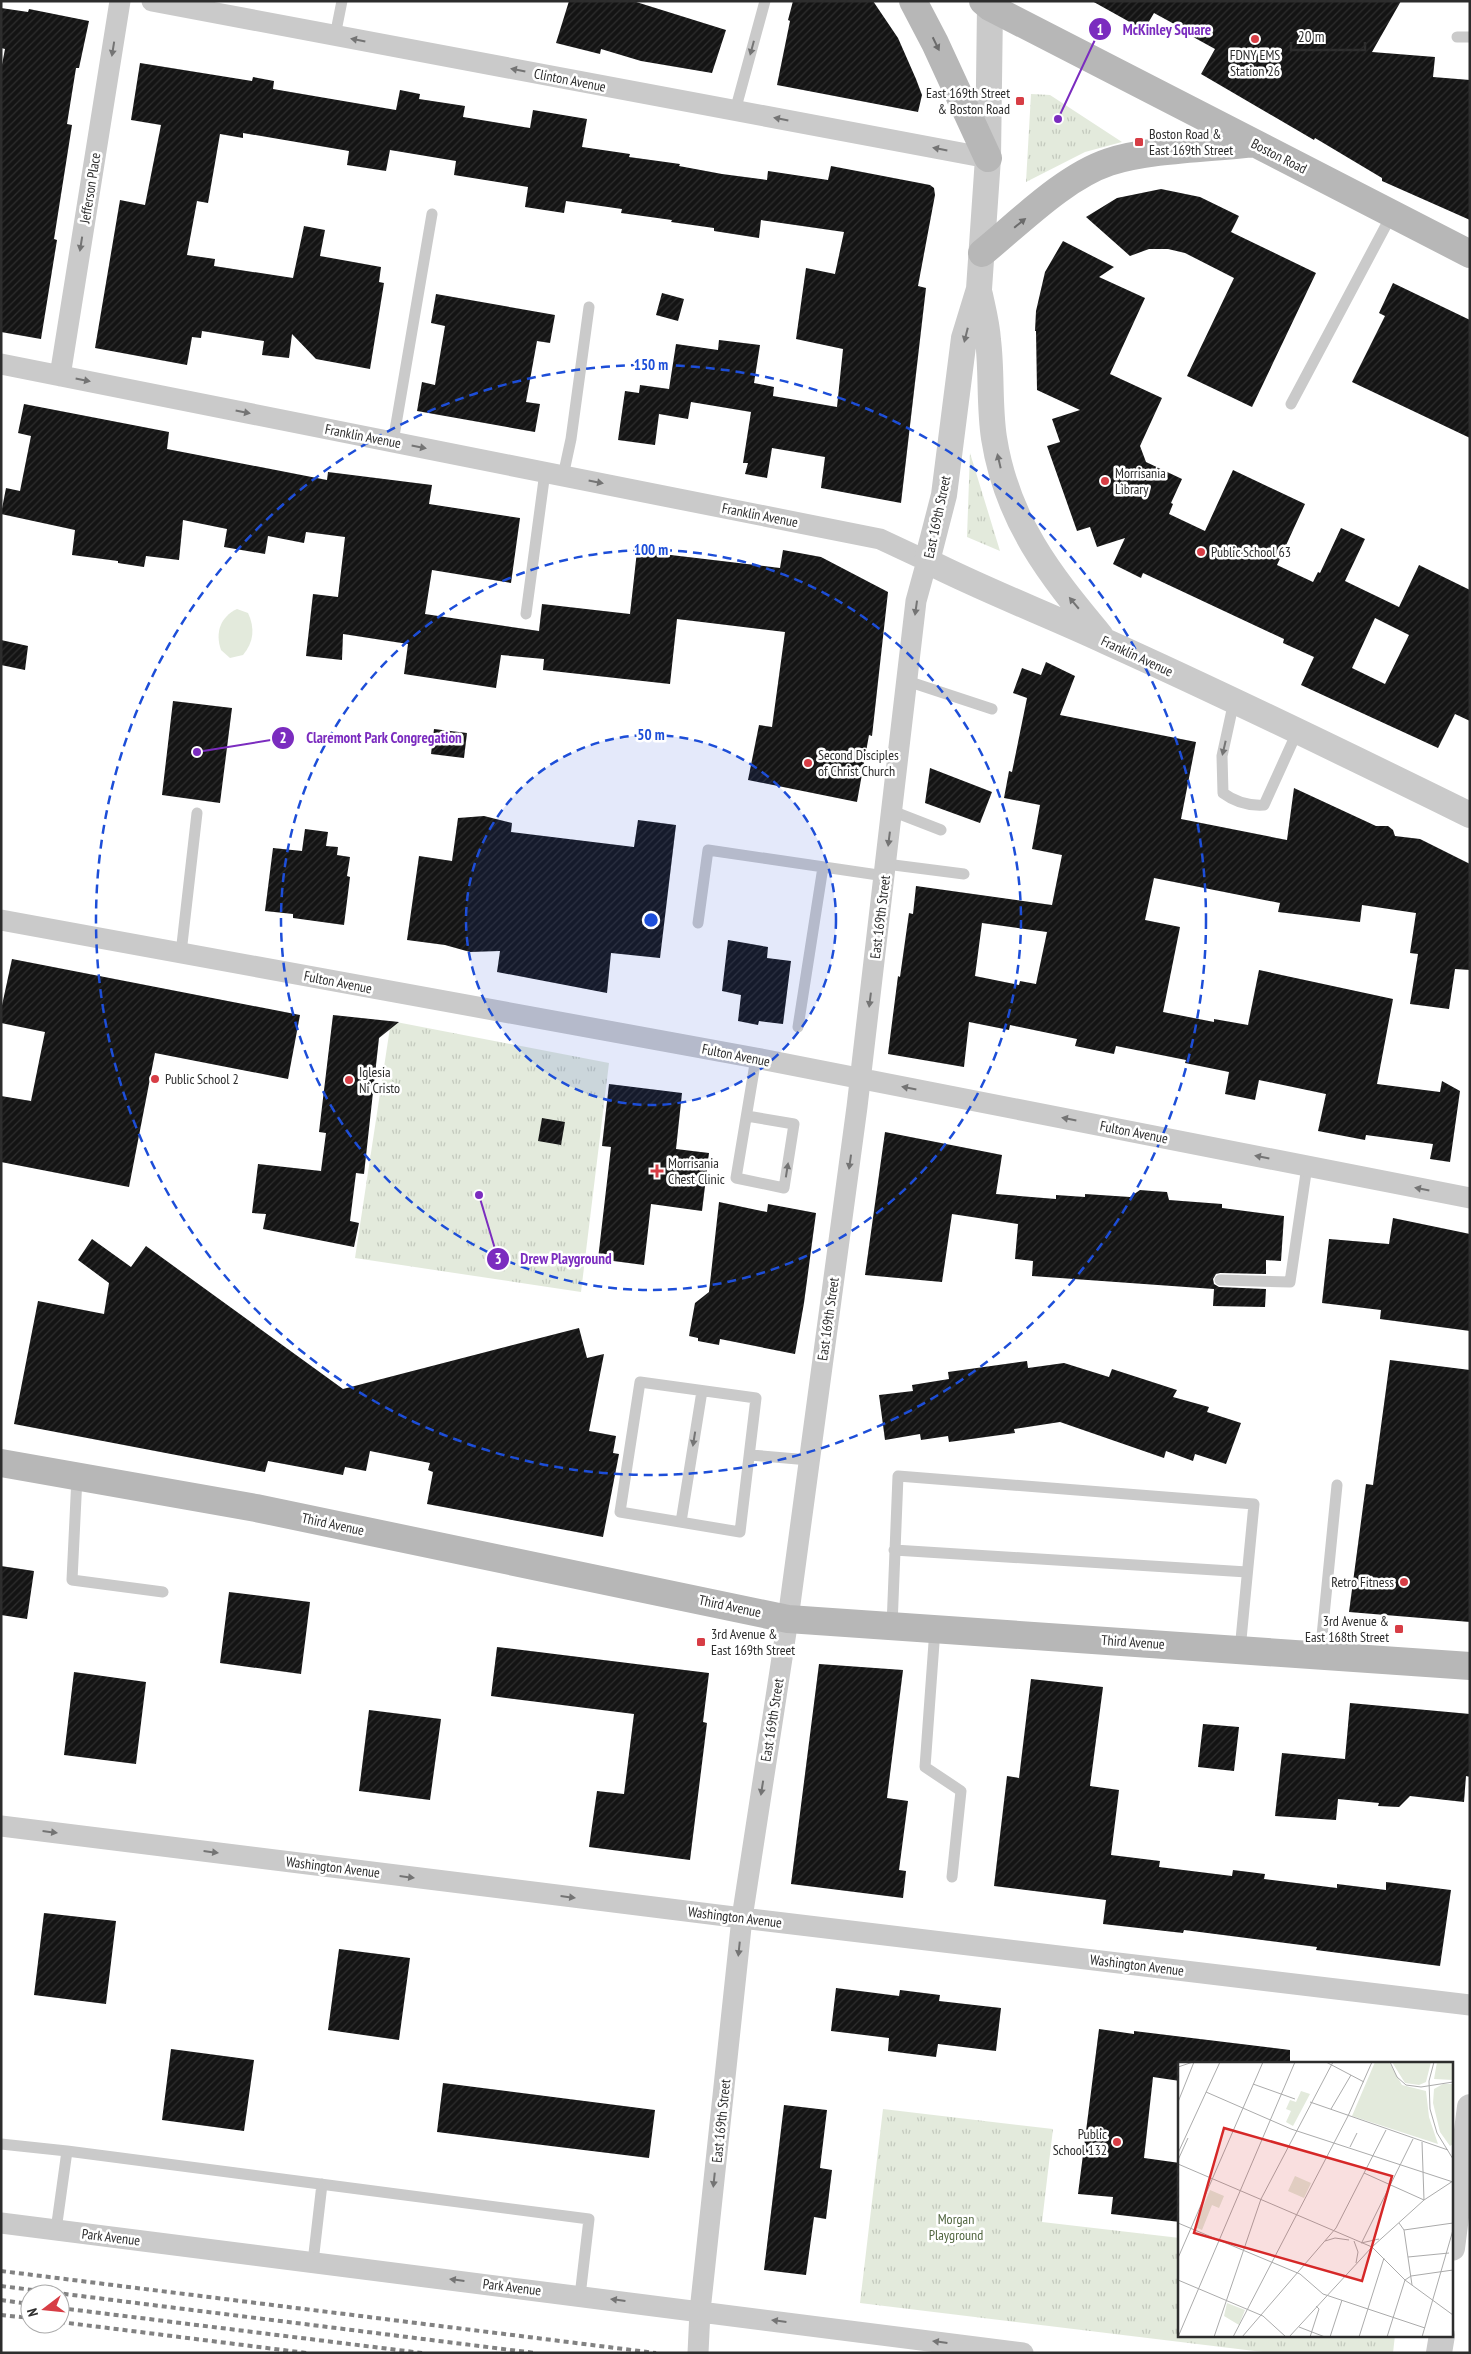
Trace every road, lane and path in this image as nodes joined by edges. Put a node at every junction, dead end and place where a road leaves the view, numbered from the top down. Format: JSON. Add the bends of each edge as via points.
{"nodes":[{"id":1,"x":120,"y":1,"type":"edge"},
{"id":2,"x":152,"y":1,"type":"edge"},
{"id":3,"x":342,"y":1,"type":"edge"},
{"id":4,"x":765,"y":1,"type":"edge"},
{"id":5,"x":913,"y":1,"type":"edge"},
{"id":6,"x":989,"y":3,"type":"edge"},
{"id":7,"x":335,"y":36,"type":"junction"},
{"id":8,"x":1457,"y":37,"type":"dead end"},
{"id":9,"x":1470,"y":38,"type":"edge"},
{"id":10,"x":735,"y":111,"type":"junction"},
{"id":11,"x":1254,"y":143,"type":"junction"},
{"id":12,"x":988,"y":158,"type":"junction"},
{"id":13,"x":432,"y":214,"type":"dead end"},
{"id":14,"x":1392,"y":214,"type":"junction"},
{"id":15,"x":982,"y":253,"type":"junction"},
{"id":16,"x":1470,"y":254,"type":"edge"},
{"id":17,"x":979,"y":288,"type":"junction"},
{"id":18,"x":589,"y":307,"type":"dead end"},
{"id":19,"x":1,"y":364,"type":"edge"},
{"id":20,"x":60,"y":376,"type":"junction"},
{"id":21,"x":1291,"y":404,"type":"dead end"},
{"id":22,"x":393,"y":442,"type":"junction"},
{"id":23,"x":554,"y":474,"type":"junction"},
{"id":24,"x":927,"y":561,"type":"junction"},
{"id":25,"x":526,"y":614,"type":"dead end"},
{"id":26,"x":1105,"y":641,"type":"junction"},
{"id":27,"x":907,"y":681,"type":"junction"},
{"id":28,"x":1234,"y":701,"type":"junction"},
{"id":29,"x":992,"y":709,"type":"dead end"},
{"id":30,"x":1298,"y":730,"type":"junction"},
{"id":31,"x":892,"y":811,"type":"junction"},
{"id":32,"x":197,"y":813,"type":"dead end"},
{"id":33,"x":1470,"y":815,"type":"edge"},
{"id":34,"x":941,"y":830,"type":"dead end"},
{"id":35,"x":823,"y":867,"type":"junction"},
{"id":36,"x":885,"y":870,"type":"junction"},
{"id":37,"x":964,"y":874,"type":"dead end"},
{"id":38,"x":1,"y":920,"type":"edge"},
{"id":39,"x":698,"y":923,"type":"dead end"},
{"id":40,"x":181,"y":953,"type":"junction"},
{"id":41,"x":798,"y":1027,"type":"dead end"},
{"id":42,"x":756,"y":1058,"type":"junction"},
{"id":43,"x":861,"y":1079,"type":"junction"},
{"id":44,"x":746,"y":1116,"type":"junction"},
{"id":45,"x":1307,"y":1166,"type":"junction"},
{"id":46,"x":1470,"y":1198,"type":"edge"},
{"id":47,"x":1220,"y":1280,"type":"dead end"},
{"id":48,"x":702,"y":1391,"type":"junction"},
{"id":49,"x":751,"y":1455,"type":"junction"},
{"id":50,"x":809,"y":1460,"type":"junction"},
{"id":51,"x":1,"y":1463,"type":"edge"},
{"id":52,"x":77,"y":1477,"type":"junction"},
{"id":53,"x":1337,"y":1485,"type":"dead end"},
{"id":54,"x":680,"y":1522,"type":"junction"},
{"id":55,"x":894,"y":1550,"type":"junction"},
{"id":56,"x":1247,"y":1572,"type":"junction"},
{"id":57,"x":163,"y":1592,"type":"dead end"},
{"id":58,"x":788,"y":1618,"type":"junction"},
{"id":59,"x":892,"y":1626,"type":"junction"},
{"id":60,"x":935,"y":1629,"type":"junction"},
{"id":61,"x":1240,"y":1650,"type":"junction"},
{"id":62,"x":1320,"y":1656,"type":"junction"},
{"id":63,"x":1470,"y":1666,"type":"edge"},
{"id":64,"x":1,"y":1826,"type":"edge"},
{"id":65,"x":952,"y":1877,"type":"dead end"},
{"id":66,"x":742,"y":1918,"type":"junction"},
{"id":67,"x":1470,"y":2005,"type":"edge"},
{"id":68,"x":1470,"y":2107,"type":"edge"},
{"id":69,"x":1,"y":2144,"type":"edge"},
{"id":70,"x":67,"y":2151,"type":"junction"},
{"id":71,"x":322,"y":2184,"type":"junction"},
{"id":72,"x":1,"y":2223,"type":"edge"},
{"id":73,"x":56,"y":2230,"type":"junction"},
{"id":74,"x":1454,"y":2232,"type":"edge"},
{"id":75,"x":313,"y":2262,"type":"junction"},
{"id":76,"x":580,"y":2296,"type":"junction"},
{"id":77,"x":700,"y":2311,"type":"junction"},
{"id":78,"x":1442,"y":2336,"type":"edge"},
{"id":79,"x":698,"y":2348,"type":"edge"},
{"id":80,"x":1023,"y":2353,"type":"edge"},
{"id":81,"x":1440,"y":2353,"type":"edge"}],
"edges":[{"from":1,"to":20,"type":"street","name":"Jefferson Place","one_way":true},
{"from":2,"to":7,"type":"street","name":"Clinton Avenue"},
{"from":3,"to":7,"type":"lane"},
{"from":4,"to":10,"type":"lane","one_way":true},
{"from":5,"to":12,"type":"main road","one_way":true},
{"from":6,"to":11,"type":"main road","name":"Boston Road"},
{"from":6,"to":12,"type":"street","name":"East 169th Street"},
{"from":10,"to":7,"type":"street","name":"Clinton Avenue","one_way":true},
{"from":8,"to":9,"type":"lane"},
{"from":12,"to":10,"type":"street","name":"Clinton Avenue","one_way":true},
{"from":11,"to":14,"type":"main road","name":"Boston Road"},
{"from":15,"to":11,"type":"main road","one_way":true,"via":[[1042,202],[1087,172],[1110,162]]},
{"from":12,"to":15,"type":"street","name":"East 169th Street"},
{"from":13,"to":22,"type":"lane"},
{"from":14,"to":16,"type":"main road","name":"Boston Road"},
{"from":14,"to":21,"type":"lane"},
{"from":15,"to":17,"type":"street","name":"East 169th Street"},
{"from":17,"to":24,"type":"street","name":"East 169th Street","one_way":true,"via":[[964,338],[944,495]]},
{"from":26,"to":17,"type":"street","name":"East 169th Street","one_way":true,"via":[[1035,551],[1015,512],[994,440],[988,340]]},
{"from":18,"to":23,"type":"lane","via":[[571,439]]},
{"from":19,"to":20,"type":"street","name":"Franklin Avenue"},
{"from":20,"to":22,"type":"street","name":"Franklin Avenue","one_way":true},
{"from":22,"to":23,"type":"street","name":"Franklin Avenue","one_way":true},
{"from":23,"to":24,"type":"street","name":"Franklin Avenue","one_way":true,"via":[[880,539]]},
{"from":23,"to":25,"type":"lane"},
{"from":24,"to":26,"type":"street","name":"Franklin Avenue"},
{"from":24,"to":27,"type":"street","name":"East 169th Street","one_way":true,"via":[[916,601]]},
{"from":26,"to":28,"type":"street","name":"Franklin Avenue"},
{"from":27,"to":29,"type":"lane"},
{"from":27,"to":31,"type":"street","name":"East 169th Street"},
{"from":28,"to":30,"type":"street","name":"Franklin Avenue"},
{"from":28,"to":30,"type":"lane","one_way":true,"via":[[1222,756],[1223,793],[1230,798],[1252,806],[1264,805]]},
{"from":30,"to":33,"type":"street","name":"Franklin Avenue"},
{"from":31,"to":34,"type":"lane"},
{"from":31,"to":36,"type":"street","name":"East 169th Street","one_way":true},
{"from":32,"to":40,"type":"lane"},
{"from":35,"to":36,"type":"lane"},
{"from":35,"to":39,"type":"lane","via":[[708,850]]},
{"from":35,"to":41,"type":"lane"},
{"from":36,"to":37,"type":"lane"},
{"from":36,"to":43,"type":"street","name":"East 169th Street","one_way":true},
{"from":38,"to":40,"type":"street","name":"Fulton Avenue"},
{"from":40,"to":42,"type":"street","name":"Fulton Avenue"},
{"from":42,"to":43,"type":"street","name":"Fulton Avenue"},
{"from":42,"to":44,"type":"lane"},
{"from":45,"to":43,"type":"street","name":"Fulton Avenue","one_way":true},
{"from":43,"to":50,"type":"street","name":"East 169th Street","one_way":true},
{"from":44,"to":44,"type":"lane","one_way":true,"via":[[736,1178],[784,1188],[794,1124]]},
{"from":46,"to":45,"type":"street","name":"Fulton Avenue","one_way":true},
{"from":45,"to":47,"type":"lane","via":[[1290,1282]]},
{"from":48,"to":49,"type":"lane","via":[[756,1398]]},
{"from":48,"to":54,"type":"lane","one_way":true},
{"from":48,"to":54,"type":"lane","via":[[640,1382],[620,1512]]},
{"from":49,"to":50,"type":"lane"},
{"from":49,"to":54,"type":"lane","via":[[740,1532]]},
{"from":50,"to":58,"type":"street","name":"East 169th Street"},
{"from":51,"to":52,"type":"main road","name":"Third Avenue"},
{"from":52,"to":57,"type":"lane","via":[[72,1580]]},
{"from":52,"to":58,"type":"main road","name":"Third Avenue","via":[[256,1508]]},
{"from":53,"to":62,"type":"lane"},
{"from":55,"to":56,"type":"lane"},
{"from":55,"to":56,"type":"lane","via":[[898,1476],[1254,1504]]},
{"from":55,"to":59,"type":"lane"},
{"from":56,"to":61,"type":"lane"},
{"from":58,"to":59,"type":"main road","name":"Third Avenue"},
{"from":58,"to":66,"type":"street","name":"East 169th Street","one_way":true},
{"from":59,"to":60,"type":"main road","name":"Third Avenue"},
{"from":60,"to":61,"type":"main road","name":"Third Avenue"},
{"from":60,"to":65,"type":"lane","via":[[925,1767],[961,1791]]},
{"from":61,"to":62,"type":"main road","name":"Third Avenue"},
{"from":62,"to":63,"type":"main road","name":"Third Avenue"},
{"from":64,"to":66,"type":"street","name":"Washington Avenue","one_way":true},
{"from":66,"to":67,"type":"street","name":"Washington Avenue"},
{"from":66,"to":77,"type":"street","name":"East 169th Street","one_way":true},
{"from":68,"to":74,"type":"street"},
{"from":69,"to":70,"type":"lane"},
{"from":70,"to":71,"type":"lane"},
{"from":70,"to":73,"type":"lane"},
{"from":71,"to":75,"type":"lane"},
{"from":71,"to":76,"type":"lane","via":[[589,2220]]},
{"from":72,"to":73,"type":"street","name":"Park Avenue"},
{"from":73,"to":75,"type":"street","name":"Park Avenue"},
{"from":76,"to":75,"type":"street","name":"Park Avenue","one_way":true},
{"from":77,"to":76,"type":"street","name":"Park Avenue","one_way":true},
{"from":77,"to":79,"type":"street","name":"East 169th Street"},
{"from":80,"to":77,"type":"street","name":"Park Avenue","one_way":true},
{"from":78,"to":81,"type":"street"}]}
